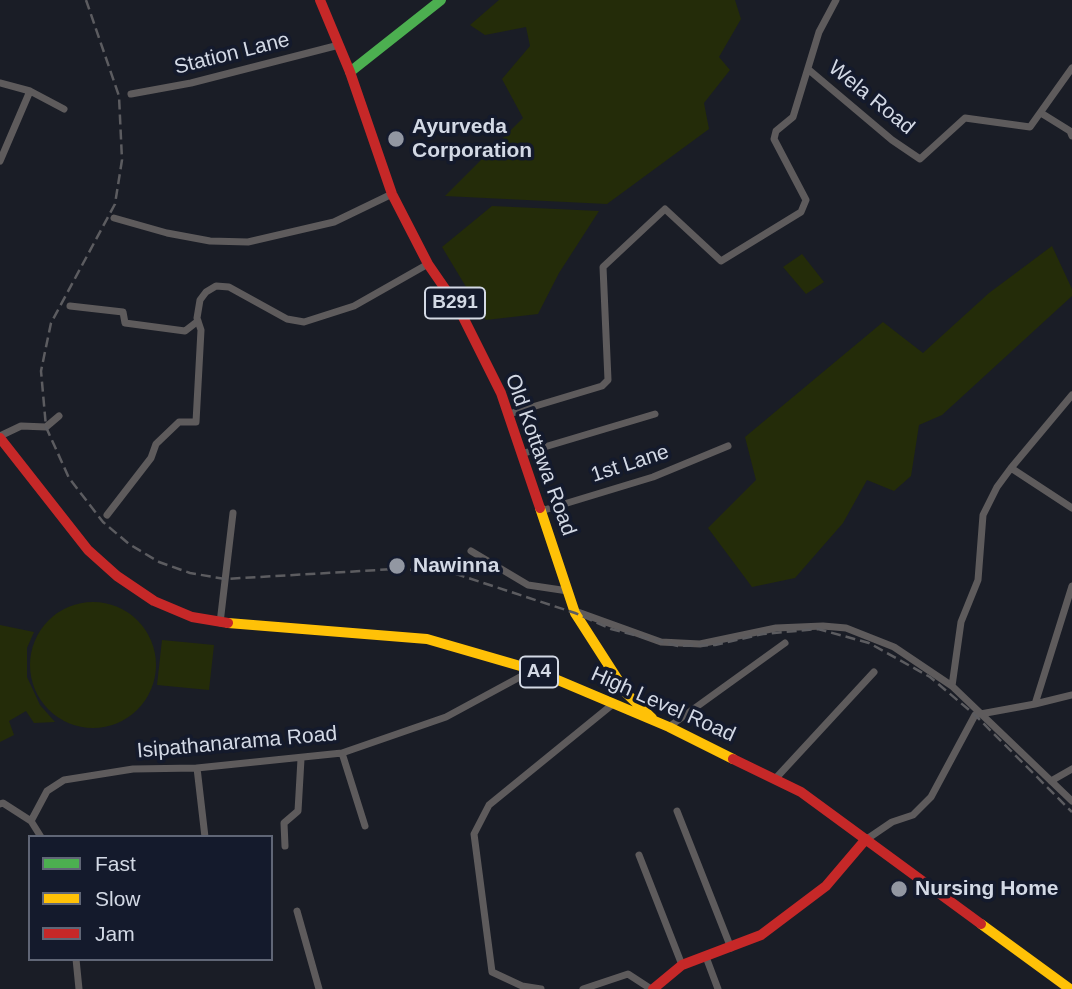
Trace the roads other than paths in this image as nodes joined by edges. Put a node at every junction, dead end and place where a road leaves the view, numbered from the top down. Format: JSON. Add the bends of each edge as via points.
{"nodes":[{"id":1,"x":320,"y":0,"type":"edge"},
{"id":2,"x":440,"y":0,"type":"edge"},
{"id":3,"x":836,"y":0,"type":"edge"},
{"id":4,"x":339,"y":45,"type":"junction"},
{"id":5,"x":1072,"y":68,"type":"edge"},
{"id":6,"x":809,"y":70,"type":"junction"},
{"id":7,"x":350,"y":72,"type":"junction"},
{"id":8,"x":0,"y":83,"type":"edge"},
{"id":9,"x":30,"y":91,"type":"junction"},
{"id":10,"x":131,"y":93,"type":"dead end"},
{"id":11,"x":64,"y":109,"type":"dead end"},
{"id":12,"x":1041,"y":113,"type":"junction"},
{"id":13,"x":1072,"y":136,"type":"edge"},
{"id":14,"x":0,"y":161,"type":"edge"},
{"id":15,"x":392,"y":194,"type":"junction"},
{"id":16,"x":114,"y":218,"type":"dead end"},
{"id":17,"x":428,"y":264,"type":"junction"},
{"id":18,"x":70,"y":306,"type":"dead end"},
{"id":19,"x":198,"y":321,"type":"junction"},
{"id":20,"x":1072,"y":395,"type":"edge"},
{"id":21,"x":509,"y":414,"type":"junction"},
{"id":22,"x":655,"y":414,"type":"dead end"},
{"id":23,"x":59,"y":416,"type":"dead end"},
{"id":24,"x":0,"y":437,"type":"edge"},
{"id":25,"x":729,"y":446,"type":"dead end"},
{"id":26,"x":4,"y":451,"type":"edge"},
{"id":27,"x":522,"y":454,"type":"junction"},
{"id":28,"x":1011,"y":468,"type":"junction"},
{"id":29,"x":1072,"y":508,"type":"edge"},
{"id":30,"x":541,"y":511,"type":"junction"},
{"id":31,"x":233,"y":513,"type":"dead end"},
{"id":32,"x":107,"y":515,"type":"dead end"},
{"id":33,"x":471,"y":551,"type":"dead end"},
{"id":34,"x":1072,"y":586,"type":"edge"},
{"id":35,"x":568,"y":591,"type":"junction"},
{"id":36,"x":575,"y":611,"type":"junction"},
{"id":37,"x":220,"y":623,"type":"junction"},
{"id":38,"x":785,"y":643,"type":"dead end"},
{"id":39,"x":534,"y":670,"type":"junction"},
{"id":40,"x":874,"y":672,"type":"dead end"},
{"id":41,"x":952,"y":686,"type":"junction"},
{"id":42,"x":1072,"y":695,"type":"edge"},
{"id":43,"x":614,"y":703,"type":"junction"},
{"id":44,"x":1035,"y":704,"type":"junction"},
{"id":45,"x":979,"y":715,"type":"junction"},
{"id":46,"x":655,"y":721,"type":"junction"},
{"id":47,"x":669,"y":727,"type":"junction"},
{"id":48,"x":342,"y":753,"type":"junction"},
{"id":49,"x":301,"y":759,"type":"junction"},
{"id":50,"x":197,"y":768,"type":"junction"},
{"id":51,"x":1072,"y":769,"type":"edge"},
{"id":52,"x":776,"y":778,"type":"junction"},
{"id":53,"x":1051,"y":781,"type":"junction"},
{"id":54,"x":1072,"y":801,"type":"edge"},
{"id":55,"x":0,"y":804,"type":"edge"},
{"id":56,"x":677,"y":811,"type":"dead end"},
{"id":57,"x":31,"y":821,"type":"junction"},
{"id":58,"x":365,"y":826,"type":"dead end"},
{"id":59,"x":40,"y":835,"type":"edge"},
{"id":60,"x":205,"y":835,"type":"edge"},
{"id":61,"x":866,"y":839,"type":"junction"},
{"id":62,"x":285,"y":846,"type":"dead end"},
{"id":63,"x":639,"y":855,"type":"dead end"},
{"id":64,"x":297,"y":911,"type":"dead end"},
{"id":65,"x":732,"y":948,"type":"junction"},
{"id":66,"x":706,"y":957,"type":"junction"},
{"id":67,"x":76,"y":961,"type":"edge"},
{"id":68,"x":682,"y":965,"type":"junction"},
{"id":69,"x":79,"y":989,"type":"edge"},
{"id":70,"x":319,"y":989,"type":"edge"},
{"id":71,"x":541,"y":989,"type":"edge"},
{"id":72,"x":583,"y":989,"type":"edge"},
{"id":73,"x":652,"y":989,"type":"edge"},
{"id":74,"x":718,"y":989,"type":"edge"},
{"id":75,"x":1070,"y":989,"type":"edge"}],
"edges":[{"from":1,"to":4,"type":"main road","name":"Old Kottawa Road","number":"B291"},
{"from":2,"to":7,"type":"main road"},
{"from":3,"to":6,"type":"street","via":[[819,32]]},
{"from":4,"to":7,"type":"main road","name":"Old Kottawa Road","number":"B291"},
{"from":4,"to":10,"type":"street","name":"Station Lane","via":[[191,83]]},
{"from":5,"to":12,"type":"street"},
{"from":6,"to":12,"type":"street","name":"Wela Road","via":[[920,159],[965,118],[1030,127]]},
{"from":6,"to":21,"type":"street","via":[[793,117],[776,131],[774,139],[806,200],[801,212],[721,261],[665,209],[603,267],[608,380],[602,386]]},
{"from":7,"to":15,"type":"main road","name":"Old Kottawa Road","number":"B291"},
{"from":8,"to":9,"type":"street"},
{"from":9,"to":11,"type":"street"},
{"from":9,"to":14,"type":"street"},
{"from":12,"to":13,"type":"street"},
{"from":15,"to":16,"type":"street","via":[[334,222],[248,242],[189,237]]},
{"from":15,"to":17,"type":"main road","name":"Old Kottawa Road","number":"B291"},
{"from":17,"to":19,"type":"street","via":[[354,306],[304,322],[286,319],[229,287],[216,286],[201,300]]},
{"from":17,"to":21,"type":"main road","name":"Old Kottawa Road","number":"B291","via":[[459,309]]},
{"from":18,"to":19,"type":"street","via":[[123,312],[125,323],[185,331]]},
{"from":19,"to":32,"type":"street","via":[[196,422],[179,422],[156,444]]},
{"from":20,"to":28,"type":"street"},
{"from":21,"to":27,"type":"main road","name":"Old Kottawa Road","number":"B291"},
{"from":22,"to":27,"type":"street"},
{"from":23,"to":24,"type":"street","via":[[46,426],[21,426]]},
{"from":24,"to":26,"type":"main road","name":"High Level Road","number":"A4"},
{"from":25,"to":30,"type":"street","name":"1st Lane","via":[[653,477]]},
{"from":26,"to":37,"type":"main road","name":"High Level Road","number":"A4","via":[[88,550],[117,576],[154,601]]},
{"from":27,"to":30,"type":"main road","name":"Old Kottawa Road","number":"B291"},
{"from":28,"to":29,"type":"street"},
{"from":28,"to":41,"type":"street","via":[[983,515],[978,580],[961,622]]},
{"from":30,"to":35,"type":"main road","name":"Old Kottawa Road","number":"B291"},
{"from":31,"to":37,"type":"street"},
{"from":33,"to":35,"type":"street","via":[[528,585]]},
{"from":34,"to":44,"type":"street"},
{"from":35,"to":36,"type":"main road","name":"Old Kottawa Road","number":"B291"},
{"from":36,"to":41,"type":"street","via":[[643,638],[680,644],[776,628],[846,628],[894,647]]},
{"from":36,"to":46,"type":"main road","name":"Old Kottawa Road","number":"B291","via":[[627,694]]},
{"from":37,"to":39,"type":"main road","name":"High Level Road","number":"A4","via":[[427,639]]},
{"from":38,"to":47,"type":"street"},
{"from":39,"to":43,"type":"main road","name":"High Level Road","number":"A4"},
{"from":39,"to":48,"type":"street","name":"Isipathanarama Road","via":[[446,717]]},
{"from":40,"to":52,"type":"street"},
{"from":41,"to":45,"type":"street"},
{"from":42,"to":44,"type":"street"},
{"from":43,"to":46,"type":"main road","name":"High Level Road","number":"A4"},
{"from":43,"to":71,"type":"street","via":[[489,805],[474,834],[492,972]]},
{"from":44,"to":45,"type":"street"},
{"from":45,"to":53,"type":"street"},
{"from":45,"to":61,"type":"street","via":[[932,797],[921,809]]},
{"from":46,"to":47,"type":"main road","name":"High Level Road","number":"A4"},
{"from":47,"to":52,"type":"main road","name":"High Level Road","number":"A4"},
{"from":48,"to":49,"type":"street","name":"Isipathanarama Road"},
{"from":48,"to":58,"type":"street"},
{"from":49,"to":50,"type":"street","name":"Isipathanarama Road"},
{"from":49,"to":62,"type":"street","via":[[298,811],[284,823]]},
{"from":50,"to":57,"type":"street","name":"Isipathanarama Road","via":[[133,769],[64,780],[47,791]]},
{"from":50,"to":60,"type":"street"},
{"from":51,"to":53,"type":"street"},
{"from":52,"to":61,"type":"main road","name":"High Level Road","number":"A4"},
{"from":53,"to":54,"type":"street"},
{"from":55,"to":57,"type":"street"},
{"from":56,"to":65,"type":"street"},
{"from":57,"to":59,"type":"street"},
{"from":61,"to":65,"type":"main road","via":[[806,903],[761,935]]},
{"from":61,"to":75,"type":"main road","name":"High Level Road","number":"A4"},
{"from":63,"to":68,"type":"street"},
{"from":64,"to":70,"type":"street"},
{"from":65,"to":66,"type":"main road"},
{"from":66,"to":68,"type":"main road"},
{"from":66,"to":74,"type":"street"},
{"from":67,"to":69,"type":"street"},
{"from":68,"to":73,"type":"main road"},
{"from":72,"to":73,"type":"street","via":[[628,974]]}]}
